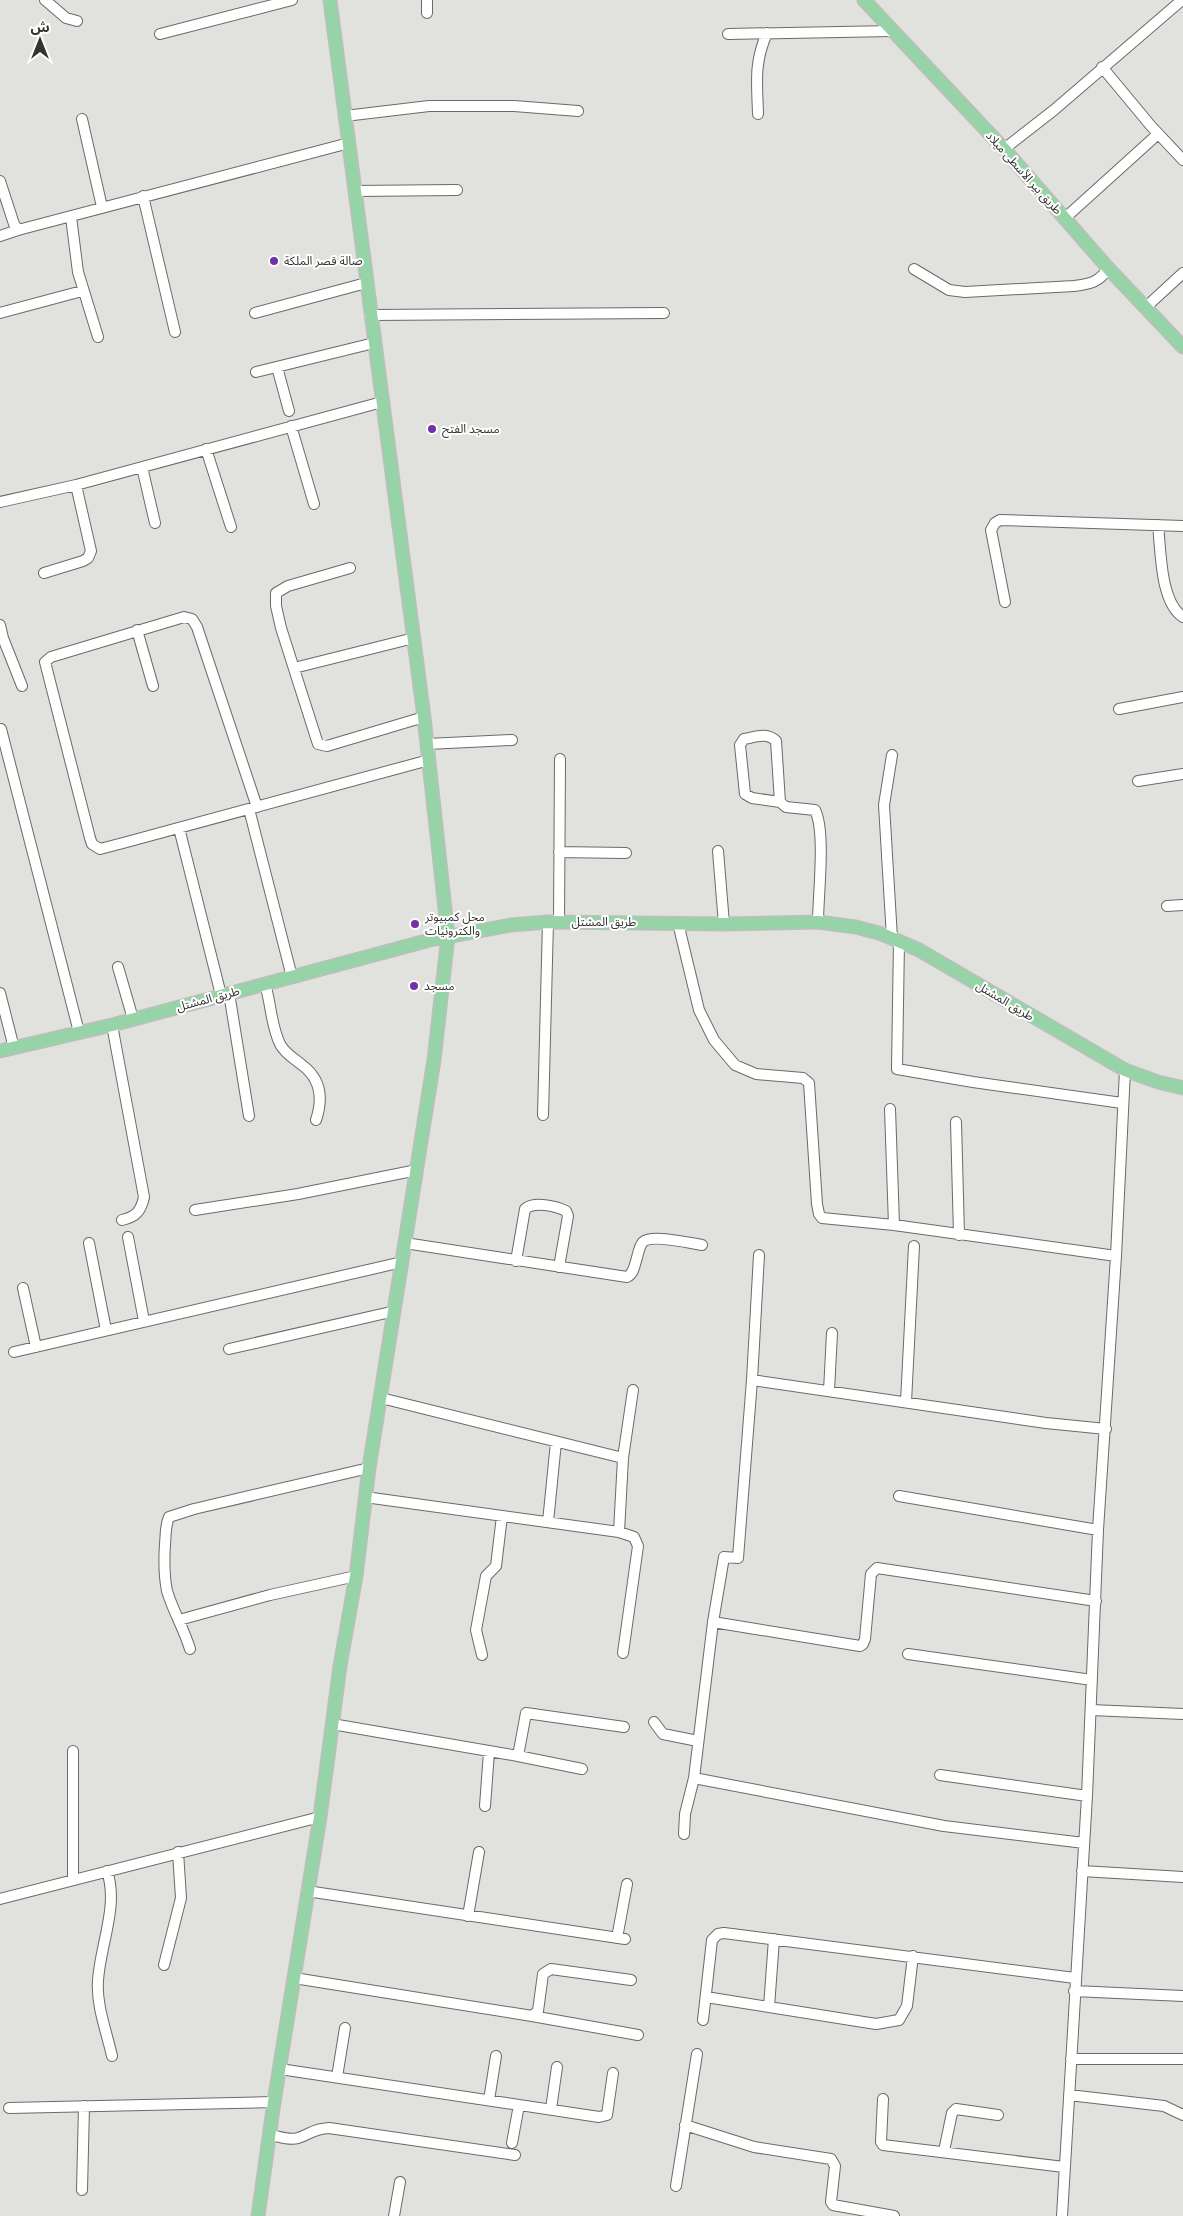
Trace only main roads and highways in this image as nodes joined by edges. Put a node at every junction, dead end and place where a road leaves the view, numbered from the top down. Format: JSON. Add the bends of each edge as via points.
{"nodes":[{"id":1,"x":330,"y":0,"type":"edge"},
{"id":2,"x":864,"y":0,"type":"edge"},
{"id":3,"x":1183,"y":347,"type":"edge"},
{"id":4,"x":448,"y":936,"type":"junction"},
{"id":5,"x":0,"y":1051,"type":"edge"},
{"id":6,"x":1183,"y":1088,"type":"edge"},
{"id":7,"x":258,"y":2216,"type":"edge"}],
"edges":[{"from":1,"to":4,"type":"main road","via":[[424,716]]},
{"from":2,"to":3,"type":"main road","name":"طريق بير الأسطى ميلاد"},
{"from":4,"to":5,"type":"main road","name":"طريق المشتل","via":[[112,1025]]},
{"from":4,"to":6,"type":"main road","name":"طريق المشتل","via":[[511,925],[554,922],[818,922],[856,927],[919,950],[1125,1070]]},
{"from":4,"to":7,"type":"main road","via":[[438,1034],[369,1468],[356,1576]]}]}
